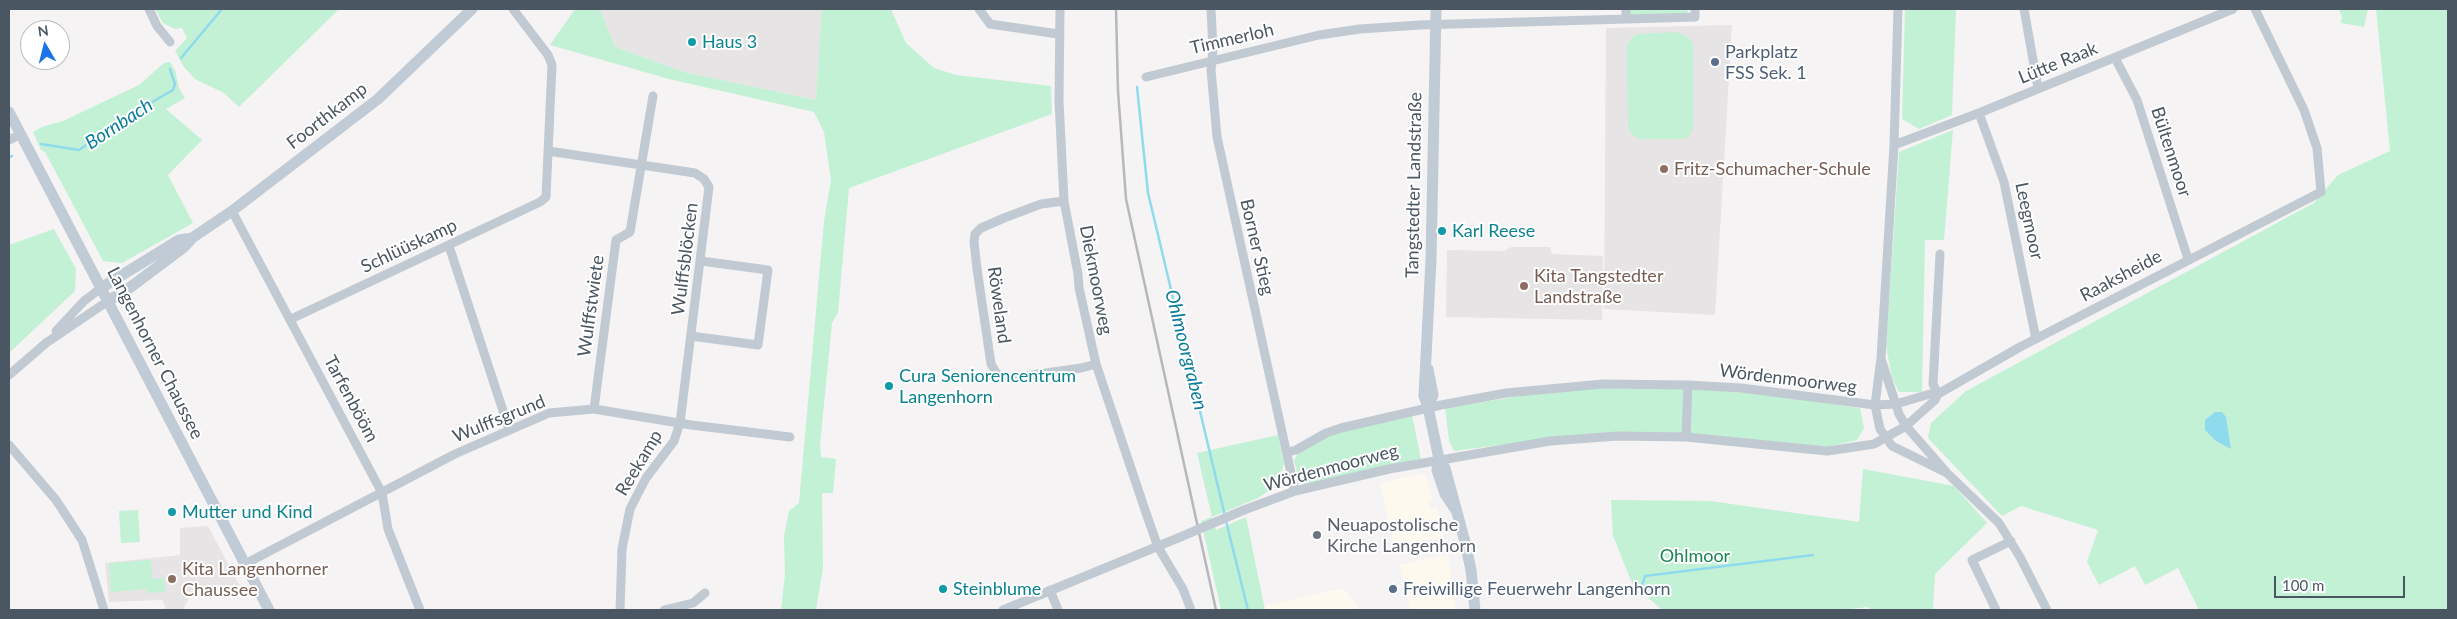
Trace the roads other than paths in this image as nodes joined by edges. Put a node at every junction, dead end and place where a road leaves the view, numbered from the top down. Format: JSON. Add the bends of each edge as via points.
{"nodes":[{"id":1,"x":149,"y":9,"type":"edge"},
{"id":2,"x":472,"y":9,"type":"edge"},
{"id":3,"x":513,"y":9,"type":"edge"},
{"id":4,"x":979,"y":9,"type":"edge"},
{"id":5,"x":1060,"y":9,"type":"edge"},
{"id":6,"x":1211,"y":9,"type":"edge"},
{"id":7,"x":1436,"y":9,"type":"edge"},
{"id":8,"x":1626,"y":9,"type":"edge"},
{"id":9,"x":1695,"y":9,"type":"edge"},
{"id":10,"x":1898,"y":9,"type":"edge"},
{"id":11,"x":2024,"y":9,"type":"edge"},
{"id":12,"x":2233,"y":9,"type":"edge"},
{"id":13,"x":2255,"y":9,"type":"edge"},
{"id":14,"x":1626,"y":19,"type":"junction"},
{"id":15,"x":1435,"y":24,"type":"junction"},
{"id":16,"x":1058,"y":34,"type":"junction"},
{"id":17,"x":170,"y":42,"type":"dead end"},
{"id":18,"x":2115,"y":58,"type":"junction"},
{"id":19,"x":1212,"y":59,"type":"junction"},
{"id":20,"x":1146,"y":77,"type":"dead end"},
{"id":21,"x":2038,"y":88,"type":"junction"},
{"id":22,"x":654,"y":96,"type":"dead end"},
{"id":23,"x":9,"y":112,"type":"edge"},
{"id":24,"x":1979,"y":113,"type":"junction"},
{"id":25,"x":21,"y":134,"type":"junction"},
{"id":26,"x":9,"y":140,"type":"edge"},
{"id":27,"x":1894,"y":145,"type":"junction"},
{"id":28,"x":548,"y":151,"type":"junction"},
{"id":29,"x":640,"y":165,"type":"junction"},
{"id":30,"x":1064,"y":201,"type":"junction"},
{"id":31,"x":232,"y":211,"type":"junction"},
{"id":32,"x":192,"y":238,"type":"junction"},
{"id":33,"x":449,"y":246,"type":"junction"},
{"id":34,"x":1940,"y":254,"type":"dead end"},
{"id":35,"x":2188,"y":259,"type":"junction"},
{"id":36,"x":701,"y":261,"type":"junction"},
{"id":37,"x":101,"y":288,"type":"junction"},
{"id":38,"x":108,"y":301,"type":"junction"},
{"id":39,"x":291,"y":319,"type":"junction"},
{"id":40,"x":691,"y":336,"type":"junction"},
{"id":41,"x":2036,"y":339,"type":"junction"},
{"id":42,"x":46,"y":343,"type":"junction"},
{"id":43,"x":1881,"y":358,"type":"junction"},
{"id":44,"x":1096,"y":364,"type":"junction"},
{"id":45,"x":9,"y":375,"type":"edge"},
{"id":46,"x":1688,"y":385,"type":"junction"},
{"id":47,"x":1938,"y":394,"type":"junction"},
{"id":48,"x":1896,"y":404,"type":"junction"},
{"id":49,"x":1879,"y":405,"type":"junction"},
{"id":50,"x":1428,"y":407,"type":"junction"},
{"id":51,"x":594,"y":409,"type":"junction"},
{"id":52,"x":680,"y":423,"type":"junction"},
{"id":53,"x":1906,"y":426,"type":"junction"},
{"id":54,"x":509,"y":429,"type":"junction"},
{"id":55,"x":790,"y":437,"type":"dead end"},
{"id":56,"x":1686,"y":437,"type":"junction"},
{"id":57,"x":1885,"y":439,"type":"junction"},
{"id":58,"x":9,"y":445,"type":"edge"},
{"id":59,"x":1288,"y":452,"type":"junction"},
{"id":60,"x":1439,"y":459,"type":"junction"},
{"id":61,"x":1947,"y":473,"type":"junction"},
{"id":62,"x":1295,"y":490,"type":"junction"},
{"id":63,"x":382,"y":492,"type":"junction"},
{"id":64,"x":2011,"y":541,"type":"junction"},
{"id":65,"x":1158,"y":547,"type":"junction"},
{"id":66,"x":245,"y":564,"type":"junction"},
{"id":67,"x":1050,"y":590,"type":"junction"},
{"id":68,"x":705,"y":593,"type":"dead end"},
{"id":69,"x":2042,"y":609,"type":"edge"},
{"id":70,"x":104,"y":610,"type":"edge"},
{"id":71,"x":269,"y":610,"type":"edge"},
{"id":72,"x":420,"y":610,"type":"edge"},
{"id":73,"x":620,"y":610,"type":"edge"},
{"id":74,"x":664,"y":610,"type":"edge"},
{"id":75,"x":1003,"y":610,"type":"edge"},
{"id":76,"x":1058,"y":610,"type":"edge"},
{"id":77,"x":1191,"y":610,"type":"edge"},
{"id":78,"x":1474,"y":610,"type":"edge"},
{"id":79,"x":1996,"y":610,"type":"edge"}],
"edges":[{"from":1,"to":17,"type":"street"},
{"from":2,"to":31,"type":"street","name":"Foorthkamp","via":[[378,99]]},
{"from":3,"to":28,"type":"street","via":[[552,65]]},
{"from":4,"to":16,"type":"street","via":[[990,24]]},
{"from":5,"to":16,"type":"street","name":"Diekmoorweg"},
{"from":6,"to":19,"type":"street","name":"Borner Stieg"},
{"from":7,"to":15,"type":"street","name":"Tangstedter Landstraße"},
{"from":8,"to":14,"type":"street"},
{"from":9,"to":14,"type":"street","name":"Timmerloh","via":[[1695,17]]},
{"from":10,"to":27,"type":"street"},
{"from":11,"to":21,"type":"street"},
{"from":12,"to":18,"type":"street","name":"Lütte Raak"},
{"from":13,"to":35,"type":"street","name":"Raaksheide","via":[[2304,110],[2317,148],[2321,192]]},
{"from":14,"to":15,"type":"street","name":"Timmerloh"},
{"from":15,"to":19,"type":"street","name":"Timmerloh","via":[[1329,33]]},
{"from":15,"to":50,"type":"street","name":"Tangstedter Landstraße","via":[[1427,362],[1433,396]]},
{"from":16,"to":30,"type":"street","name":"Diekmoorweg"},
{"from":18,"to":21,"type":"street","name":"Lütte Raak"},
{"from":18,"to":35,"type":"street","name":"Bültenmoor","via":[[2137,100]]},
{"from":19,"to":20,"type":"street","name":"Timmerloh"},
{"from":19,"to":59,"type":"street","name":"Borner Stieg","via":[[1217,137]]},
{"from":21,"to":24,"type":"street","name":"Lütte Raak"},
{"from":22,"to":29,"type":"street","name":"Wulffstwiete"},
{"from":23,"to":25,"type":"street","name":"Langenhorner Chaussee"},
{"from":24,"to":27,"type":"street","name":"Lütte Raak"},
{"from":24,"to":41,"type":"street","name":"Leegmoor","via":[[2004,182]]},
{"from":25,"to":26,"type":"street"},
{"from":25,"to":37,"type":"street","name":"Langenhorner Chaussee"},
{"from":27,"to":43,"type":"street"},
{"from":28,"to":29,"type":"street","name":"Wulffsblöcken"},
{"from":28,"to":33,"type":"street","name":"Schlüüskamp","via":[[546,197]]},
{"from":29,"to":36,"type":"street","name":"Wulffsblöcken","via":[[695,173],[704,179],[709,195]]},
{"from":29,"to":51,"type":"street","name":"Wulffstwiete","via":[[630,232],[616,240]]},
{"from":30,"to":44,"type":"street","name":"Diekmoorweg"},
{"from":30,"to":44,"type":"street","name":"Röweland","via":[[1041,204],[981,228],[975,234],[991,364],[997,374],[1011,378]]},
{"from":31,"to":32,"type":"street","name":"Foorthkamp"},
{"from":31,"to":39,"type":"street","name":"Tarfenbööm"},
{"from":32,"to":37,"type":"street","name":"Foorthkamp","via":[[179,240]]},
{"from":32,"to":38,"type":"street","name":"Foorthkamp"},
{"from":33,"to":39,"type":"street","name":"Schlüüskamp"},
{"from":33,"to":54,"type":"street"},
{"from":34,"to":47,"type":"street","via":[[1932,384]]},
{"from":35,"to":41,"type":"street","name":"Raaksheide"},
{"from":36,"to":40,"type":"street","name":"Wulffsblöcken"},
{"from":36,"to":40,"type":"street","via":[[768,270],[758,345]]},
{"from":37,"to":38,"type":"street","name":"Langenhorner Chaussee"},
{"from":37,"to":42,"type":"street","via":[[84,301]]},
{"from":38,"to":42,"type":"street"},
{"from":38,"to":66,"type":"street","name":"Langenhorner Chaussee"},
{"from":39,"to":63,"type":"street","name":"Tarfenbööm"},
{"from":40,"to":52,"type":"street","name":"Wulffsblöcken"},
{"from":41,"to":47,"type":"street","name":"Raaksheide"},
{"from":42,"to":45,"type":"street"},
{"from":43,"to":48,"type":"street"},
{"from":43,"to":49,"type":"street"},
{"from":44,"to":65,"type":"street","name":"Diekmoorweg"},
{"from":46,"to":49,"type":"street","name":"Wördenmoorweg","via":[[1742,388]]},
{"from":46,"to":50,"type":"street","name":"Wördenmoorweg","via":[[1596,385],[1506,393]]},
{"from":46,"to":56,"type":"street"},
{"from":47,"to":48,"type":"street","name":"Raaksheide"},
{"from":47,"to":53,"type":"street","name":"Raaksheide"},
{"from":48,"to":49,"type":"street","name":"Raaksheide"},
{"from":48,"to":53,"type":"street"},
{"from":49,"to":57,"type":"street","via":[[1878,423]]},
{"from":50,"to":59,"type":"street","name":"Wördenmoorweg","via":[[1341,428]]},
{"from":50,"to":60,"type":"street","name":"Tangstedter Landstraße"},
{"from":51,"to":52,"type":"street","name":"Wulffsgrund"},
{"from":51,"to":54,"type":"street","name":"Wulffsgrund","via":[[549,414]]},
{"from":52,"to":55,"type":"street","name":"Wulffsgrund"},
{"from":52,"to":73,"type":"street","name":"Reekamp","via":[[674,440],[646,478],[630,509],[622,549]]},
{"from":53,"to":57,"type":"street","name":"Raaksheide"},
{"from":53,"to":61,"type":"street"},
{"from":54,"to":63,"type":"street","name":"Wulffsgrund"},
{"from":56,"to":57,"type":"street","name":"Wördenmoorweg","via":[[1826,451],[1874,444]]},
{"from":56,"to":60,"type":"street","name":"Wördenmoorweg","via":[[1618,436],[1550,441]]},
{"from":57,"to":61,"type":"street","via":[[1892,446]]},
{"from":58,"to":70,"type":"street","via":[[56,500],[82,540]]},
{"from":59,"to":62,"type":"street","name":"Borner Stieg"},
{"from":60,"to":62,"type":"street","name":"Wördenmoorweg"},
{"from":60,"to":78,"type":"street","name":"Tangstedter Landstraße","via":[[1445,468],[1469,559]]},
{"from":61,"to":64,"type":"street","via":[[1987,510]]},
{"from":62,"to":65,"type":"street","name":"Wördenmoorweg","bridge":true},
{"from":63,"to":66,"type":"street","name":"Wulffsgrund"},
{"from":63,"to":72,"type":"street","name":"Tarfenbööm","via":[[388,528]]},
{"from":64,"to":69,"type":"street"},
{"from":64,"to":79,"type":"street","via":[[1972,560]]},
{"from":65,"to":67,"type":"street","name":"Wördenmoorweg"},
{"from":65,"to":77,"type":"street","name":"Diekmoorweg","via":[[1183,589]]},
{"from":66,"to":71,"type":"street","name":"Langenhorner Chaussee"},
{"from":67,"to":75,"type":"street","name":"Wördenmoorweg"},
{"from":67,"to":76,"type":"street"},
{"from":68,"to":74,"type":"street","via":[[693,603]]}]}
